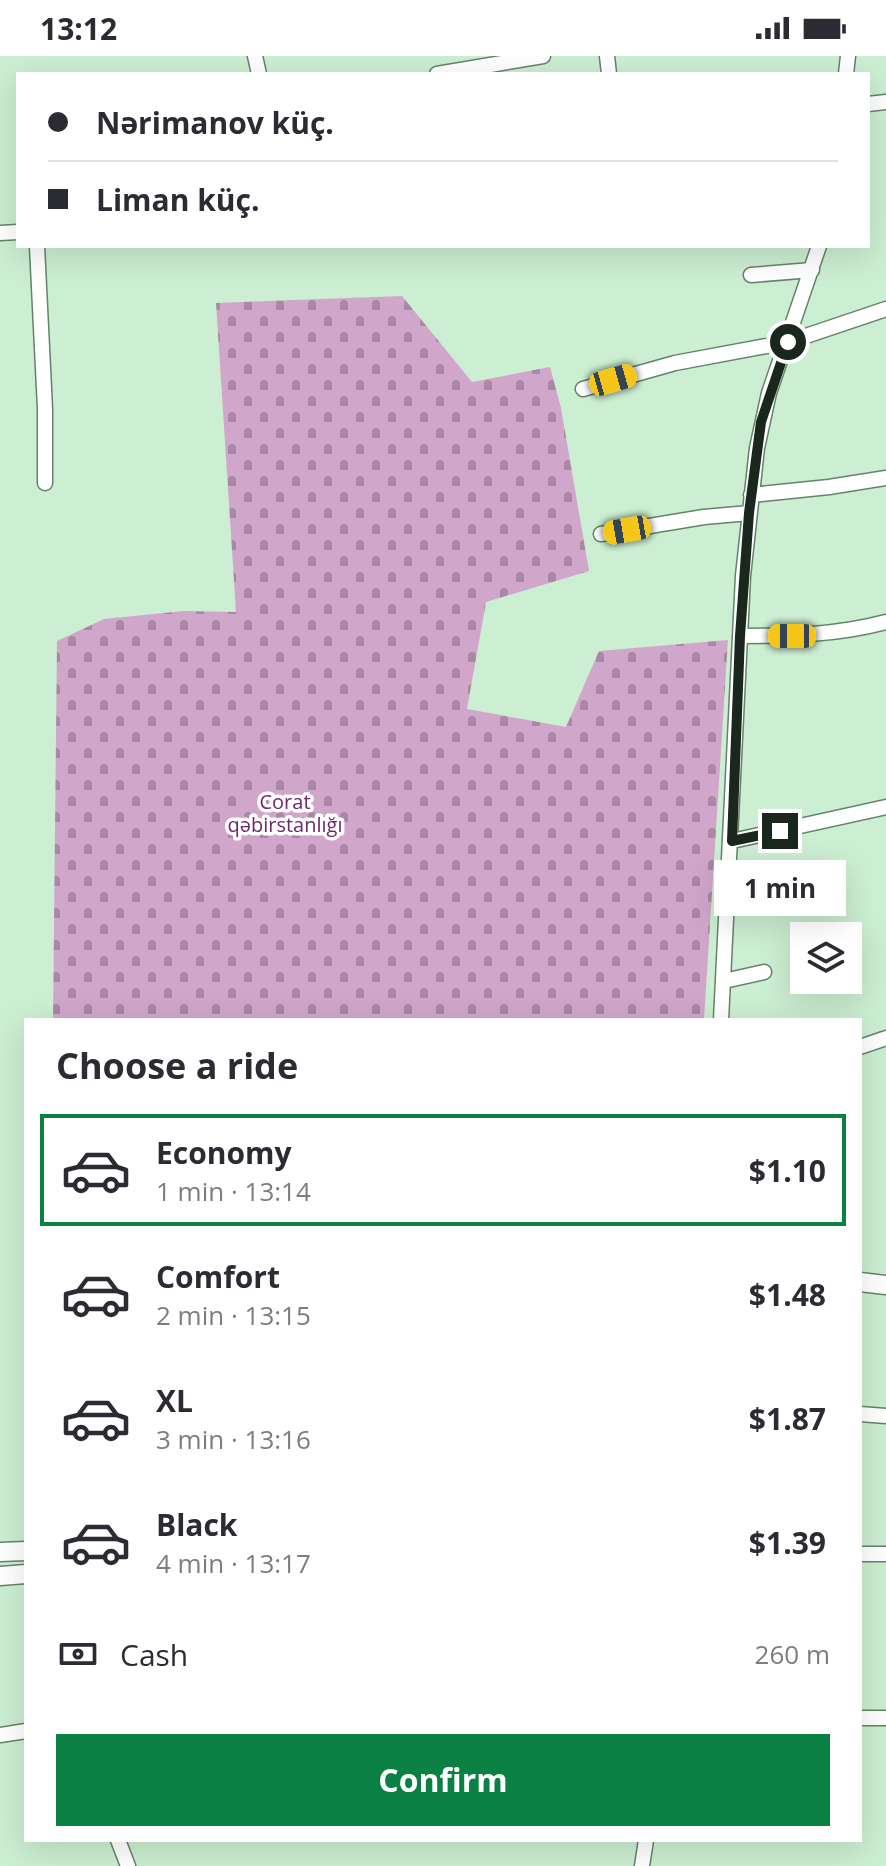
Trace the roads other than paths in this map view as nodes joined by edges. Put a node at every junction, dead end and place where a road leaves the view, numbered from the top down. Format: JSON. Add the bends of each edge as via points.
{"nodes":[{"id":1,"x":543,"y":56,"type":"edge"},
{"id":2,"x":449,"y":72,"type":"edge"},
{"id":3,"x":37,"y":248,"type":"edge"},
{"id":4,"x":818,"y":248,"type":"edge"},
{"id":5,"x":812,"y":270,"type":"junction"},
{"id":6,"x":751,"y":275,"type":"dead end"},
{"id":7,"x":886,"y":309,"type":"edge"},
{"id":8,"x":788,"y":342,"type":"junction"},
{"id":9,"x":583,"y":389,"type":"dead end"},
{"id":10,"x":886,"y":478,"type":"edge"},
{"id":11,"x":45,"y":483,"type":"dead end"},
{"id":12,"x":751,"y":495,"type":"junction"},
{"id":13,"x":749,"y":513,"type":"junction"},
{"id":14,"x":601,"y":534,"type":"dead end"},
{"id":15,"x":886,"y":622,"type":"edge"},
{"id":16,"x":740,"y":636,"type":"junction"},
{"id":17,"x":886,"y":807,"type":"edge"},
{"id":18,"x":732,"y":841,"type":"junction"},
{"id":19,"x":764,"y":972,"type":"dead end"},
{"id":20,"x":724,"y":981,"type":"junction"},
{"id":21,"x":721,"y":1018,"type":"edge"},
{"id":22,"x":886,"y":1038,"type":"edge"},
{"id":23,"x":862,"y":1046,"type":"edge"},
{"id":24,"x":862,"y":1282,"type":"edge"},
{"id":25,"x":886,"y":1285,"type":"edge"},
{"id":26,"x":862,"y":1414,"type":"edge"},
{"id":27,"x":886,"y":1416,"type":"edge"},
{"id":28,"x":24,"y":1551,"type":"edge"},
{"id":29,"x":0,"y":1552,"type":"edge"},
{"id":30,"x":862,"y":1554,"type":"edge"},
{"id":31,"x":886,"y":1554,"type":"edge"},
{"id":32,"x":24,"y":1574,"type":"edge"},
{"id":33,"x":0,"y":1576,"type":"edge"},
{"id":34,"x":862,"y":1718,"type":"edge"},
{"id":35,"x":886,"y":1718,"type":"edge"},
{"id":36,"x":24,"y":1731,"type":"edge"},
{"id":37,"x":0,"y":1735,"type":"edge"},
{"id":38,"x":119,"y":1842,"type":"edge"},
{"id":39,"x":646,"y":1842,"type":"edge"},
{"id":40,"x":128,"y":1866,"type":"edge"},
{"id":41,"x":642,"y":1866,"type":"edge"}],
"edges":[{"from":1,"to":2,"type":"street"},
{"from":3,"to":11,"type":"street"},
{"from":4,"to":5,"type":"street"},
{"from":5,"to":6,"type":"street"},
{"from":5,"to":8,"type":"street"},
{"from":7,"to":8,"type":"street"},
{"from":8,"to":9,"type":"street","via":[[675,363]]},
{"from":8,"to":12,"type":"street","via":[[761,422]]},
{"from":10,"to":12,"type":"street"},
{"from":12,"to":13,"type":"street"},
{"from":13,"to":14,"type":"street"},
{"from":13,"to":16,"type":"street"},
{"from":15,"to":16,"type":"street","via":[[818,635]]},
{"from":16,"to":18,"type":"street"},
{"from":17,"to":18,"type":"street"},
{"from":18,"to":20,"type":"street"},
{"from":19,"to":20,"type":"street"},
{"from":20,"to":21,"type":"street"},
{"from":22,"to":23,"type":"street"},
{"from":24,"to":25,"type":"street"},
{"from":26,"to":27,"type":"street"},
{"from":28,"to":29,"type":"street"},
{"from":30,"to":31,"type":"street"},
{"from":32,"to":33,"type":"street"},
{"from":34,"to":35,"type":"street"},
{"from":36,"to":37,"type":"street"},
{"from":38,"to":40,"type":"street"},
{"from":39,"to":41,"type":"street"}]}
